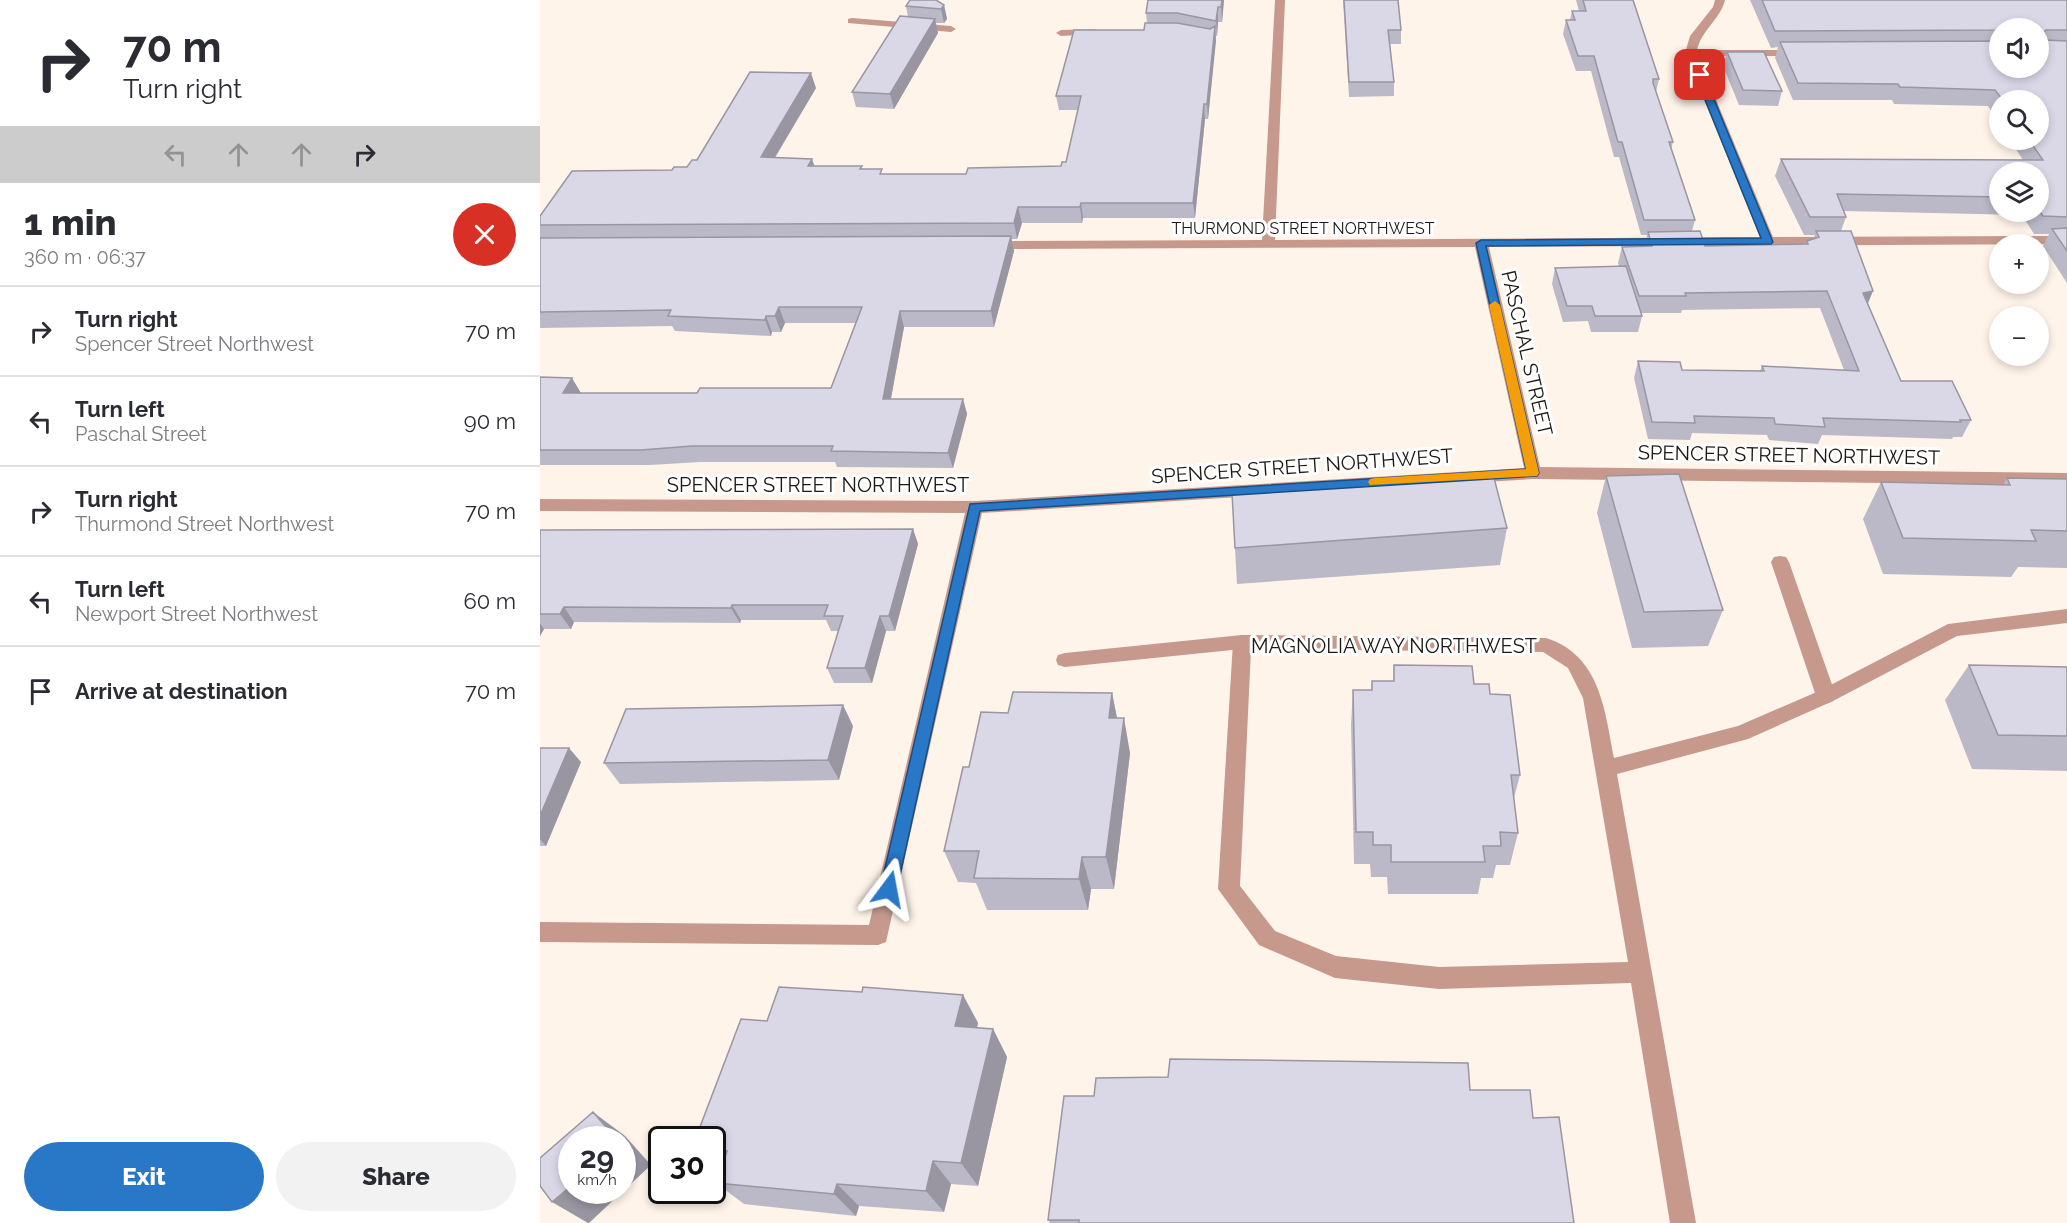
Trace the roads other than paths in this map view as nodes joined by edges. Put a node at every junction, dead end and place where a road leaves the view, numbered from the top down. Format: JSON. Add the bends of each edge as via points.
{"nodes":[{"id":1,"x":1280,"y":0,"type":"edge"},
{"id":2,"x":1720,"y":0,"type":"edge"},
{"id":3,"x":852,"y":21,"type":"dead end"},
{"id":4,"x":951,"y":29,"type":"dead end"},
{"id":5,"x":1108,"y":32,"type":"edge"},
{"id":6,"x":1061,"y":33,"type":"dead end"},
{"id":7,"x":1691,"y":53,"type":"junction"},
{"id":8,"x":1810,"y":53,"type":"edge"},
{"id":9,"x":2067,"y":240,"type":"edge"},
{"id":10,"x":1768,"y":242,"type":"junction"},
{"id":11,"x":1481,"y":243,"type":"junction"},
{"id":12,"x":1268,"y":244,"type":"junction"},
{"id":13,"x":969,"y":245,"type":"edge"},
{"id":14,"x":1533,"y":473,"type":"junction"},
{"id":15,"x":2067,"y":479,"type":"edge"},
{"id":16,"x":540,"y":505,"type":"edge"},
{"id":17,"x":975,"y":507,"type":"junction"},
{"id":18,"x":1780,"y":562,"type":"dead end"},
{"id":19,"x":2067,"y":616,"type":"edge"},
{"id":20,"x":1242,"y":642,"type":"junction"},
{"id":21,"x":1065,"y":660,"type":"dead end"},
{"id":22,"x":1826,"y":696,"type":"junction"},
{"id":23,"x":1606,"y":768,"type":"junction"},
{"id":24,"x":540,"y":932,"type":"edge"},
{"id":25,"x":1641,"y":972,"type":"junction"},
{"id":26,"x":1683,"y":1223,"type":"edge"}],
"edges":[{"from":1,"to":12,"type":"street"},
{"from":2,"to":7,"type":"street","via":[[1695,36]]},
{"from":3,"to":4,"type":"street"},
{"from":5,"to":6,"type":"street"},
{"from":7,"to":8,"type":"street"},
{"from":7,"to":10,"type":"street"},
{"from":9,"to":10,"type":"street","name":"THURMOND STREET NORTHWEST"},
{"from":10,"to":11,"type":"street","name":"THURMOND STREET NORTHWEST"},
{"from":11,"to":12,"type":"street","name":"THURMOND STREET NORTHWEST"},
{"from":11,"to":14,"type":"street","name":"PASCHAL STREET"},
{"from":12,"to":13,"type":"street","name":"THURMOND STREET NORTHWEST"},
{"from":14,"to":15,"type":"street","name":"SPENCER STREET NORTHWEST"},
{"from":14,"to":17,"type":"street","name":"SPENCER STREET NORTHWEST"},
{"from":16,"to":17,"type":"street","name":"SPENCER STREET NORTHWEST"},
{"from":17,"to":24,"type":"street","via":[[878,935]]},
{"from":18,"to":22,"type":"street"},
{"from":19,"to":22,"type":"street","via":[[1954,629]]},
{"from":20,"to":21,"type":"street"},
{"from":20,"to":23,"type":"street","name":"MAGNOLIA WAY NORTHWEST","via":[[1546,645],[1575,663],[1593,698]]},
{"from":20,"to":25,"type":"street","name":"MAGNOLIA WAY NORTHWEST","via":[[1229,889],[1267,938],[1335,967],[1439,978]]},
{"from":22,"to":23,"type":"street","via":[[1741,733]]},
{"from":23,"to":25,"type":"street","name":"MAGNOLIA WAY NORTHWEST"},
{"from":25,"to":26,"type":"street","name":"MAGNOLIA WAY NORTHWEST"}]}
